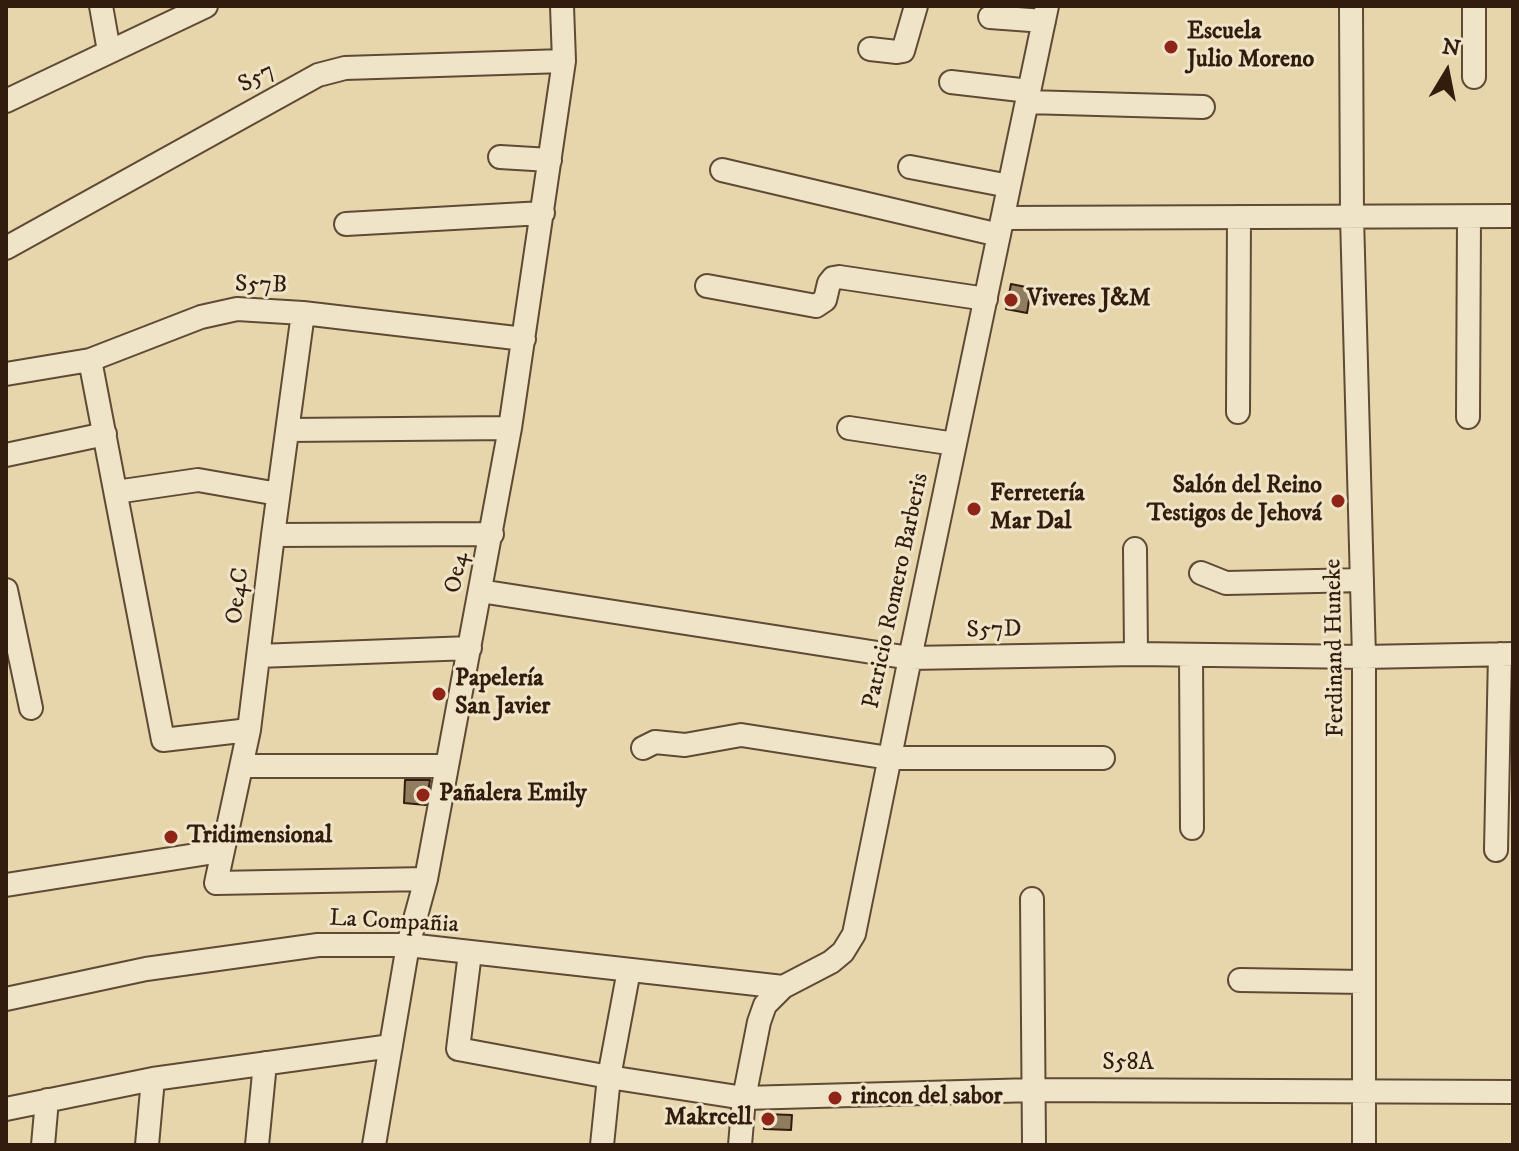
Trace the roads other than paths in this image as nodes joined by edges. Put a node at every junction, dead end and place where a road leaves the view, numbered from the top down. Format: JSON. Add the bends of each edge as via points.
{"nodes":[{"id":1,"x":101,"y":6,"type":"edge"},
{"id":2,"x":206,"y":6,"type":"edge"},
{"id":3,"x":562,"y":6,"type":"edge"},
{"id":4,"x":916,"y":6,"type":"edge"},
{"id":5,"x":1351,"y":6,"type":"edge"},
{"id":6,"x":1474,"y":6,"type":"edge"},
{"id":7,"x":1046,"y":13,"type":"edge"},
{"id":8,"x":990,"y":17,"type":"dead end"},
{"id":9,"x":870,"y":49,"type":"dead end"},
{"id":10,"x":109,"y":51,"type":"junction"},
{"id":11,"x":564,"y":61,"type":"junction"},
{"id":12,"x":1474,"y":77,"type":"dead end"},
{"id":13,"x":951,"y":82,"type":"dead end"},
{"id":14,"x":7,"y":95,"type":"edge"},
{"id":15,"x":1028,"y":96,"type":"junction"},
{"id":16,"x":1203,"y":107,"type":"dead end"},
{"id":17,"x":500,"y":157,"type":"dead end"},
{"id":18,"x":550,"y":160,"type":"junction"},
{"id":19,"x":910,"y":167,"type":"dead end"},
{"id":20,"x":722,"y":170,"type":"dead end"},
{"id":21,"x":1009,"y":186,"type":"junction"},
{"id":22,"x":543,"y":213,"type":"junction"},
{"id":23,"x":1513,"y":216,"type":"edge"},
{"id":24,"x":1239,"y":217,"type":"junction"},
{"id":25,"x":1352,"y":217,"type":"junction"},
{"id":26,"x":1469,"y":217,"type":"junction"},
{"id":27,"x":346,"y":224,"type":"dead end"},
{"id":28,"x":1001,"y":226,"type":"junction"},
{"id":29,"x":6,"y":248,"type":"edge"},
{"id":30,"x":707,"y":286,"type":"dead end"},
{"id":31,"x":986,"y":299,"type":"junction"},
{"id":32,"x":303,"y":313,"type":"junction"},
{"id":33,"x":524,"y":339,"type":"junction"},
{"id":34,"x":90,"y":360,"type":"junction"},
{"id":35,"x":6,"y":374,"type":"edge"},
{"id":36,"x":1238,"y":412,"type":"dead end"},
{"id":37,"x":1468,"y":417,"type":"dead end"},
{"id":38,"x":510,"y":428,"type":"junction"},
{"id":39,"x":849,"y":428,"type":"dead end"},
{"id":40,"x":288,"y":430,"type":"junction"},
{"id":41,"x":105,"y":434,"type":"junction"},
{"id":42,"x":955,"y":444,"type":"junction"},
{"id":43,"x":6,"y":455,"type":"edge"},
{"id":44,"x":116,"y":492,"type":"junction"},
{"id":45,"x":278,"y":494,"type":"junction"},
{"id":46,"x":492,"y":534,"type":"junction"},
{"id":47,"x":273,"y":535,"type":"junction"},
{"id":48,"x":1135,"y":549,"type":"dead end"},
{"id":49,"x":1201,"y":573,"type":"dead end"},
{"id":50,"x":1362,"y":580,"type":"junction"},
{"id":51,"x":6,"y":590,"type":"edge"},
{"id":52,"x":480,"y":591,"type":"junction"},
{"id":53,"x":470,"y":648,"type":"junction"},
{"id":54,"x":1136,"y":654,"type":"junction"},
{"id":55,"x":1507,"y":654,"type":"edge"},
{"id":56,"x":1191,"y":655,"type":"junction"},
{"id":57,"x":258,"y":656,"type":"junction"},
{"id":58,"x":1364,"y":657,"type":"junction"},
{"id":59,"x":910,"y":658,"type":"junction"},
{"id":60,"x":31,"y":708,"type":"dead end"},
{"id":61,"x":249,"y":730,"type":"junction"},
{"id":62,"x":643,"y":748,"type":"dead end"},
{"id":63,"x":889,"y":758,"type":"junction"},
{"id":64,"x":1103,"y":758,"type":"dead end"},
{"id":65,"x":242,"y":766,"type":"junction"},
{"id":66,"x":447,"y":766,"type":"junction"},
{"id":67,"x":1192,"y":828,"type":"dead end"},
{"id":68,"x":1496,"y":850,"type":"dead end"},
{"id":69,"x":221,"y":851,"type":"junction"},
{"id":70,"x":426,"y":879,"type":"junction"},
{"id":71,"x":6,"y":885,"type":"edge"},
{"id":72,"x":1032,"y":899,"type":"dead end"},
{"id":73,"x":408,"y":945,"type":"junction"},
{"id":74,"x":470,"y":953,"type":"junction"},
{"id":75,"x":629,"y":970,"type":"junction"},
{"id":76,"x":1240,"y":980,"type":"dead end"},
{"id":77,"x":1363,"y":982,"type":"junction"},
{"id":78,"x":783,"y":987,"type":"junction"},
{"id":79,"x":6,"y":999,"type":"edge"},
{"id":80,"x":391,"y":1046,"type":"junction"},
{"id":81,"x":265,"y":1063,"type":"junction"},
{"id":82,"x":609,"y":1077,"type":"junction"},
{"id":83,"x":153,"y":1079,"type":"junction"},
{"id":84,"x":1034,"y":1090,"type":"junction"},
{"id":85,"x":1362,"y":1090,"type":"junction"},
{"id":86,"x":1513,"y":1092,"type":"edge"},
{"id":87,"x":744,"y":1098,"type":"junction"},
{"id":88,"x":47,"y":1100,"type":"junction"},
{"id":89,"x":6,"y":1109,"type":"edge"},
{"id":90,"x":43,"y":1145,"type":"edge"},
{"id":91,"x":147,"y":1145,"type":"edge"},
{"id":92,"x":257,"y":1145,"type":"edge"},
{"id":93,"x":374,"y":1145,"type":"edge"},
{"id":94,"x":602,"y":1145,"type":"edge"},
{"id":95,"x":740,"y":1145,"type":"edge"},
{"id":96,"x":1034,"y":1145,"type":"edge"},
{"id":97,"x":1364,"y":1145,"type":"edge"}],
"edges":[{"from":1,"to":10,"type":"street"},
{"from":2,"to":10,"type":"street"},
{"from":3,"to":11,"type":"street","name":"Oe4"},
{"from":4,"to":9,"type":"street","via":[[903,51]]},
{"from":5,"to":25,"type":"street","name":"Ferdinand Huneke"},
{"from":6,"to":12,"type":"street"},
{"from":7,"to":8,"type":"street"},
{"from":7,"to":15,"type":"street","name":"Patricio Romero Barberis"},
{"from":10,"to":14,"type":"street"},
{"from":11,"to":18,"type":"street","name":"Oe4"},
{"from":11,"to":29,"type":"street","name":"S57","via":[[345,68],[318,75]]},
{"from":13,"to":15,"type":"street"},
{"from":15,"to":16,"type":"street"},
{"from":15,"to":21,"type":"street","name":"Patricio Romero Barberis"},
{"from":17,"to":18,"type":"street"},
{"from":18,"to":22,"type":"street","name":"Oe4"},
{"from":19,"to":21,"type":"street"},
{"from":20,"to":28,"type":"street"},
{"from":21,"to":28,"type":"street","name":"Patricio Romero Barberis"},
{"from":22,"to":27,"type":"street"},
{"from":22,"to":33,"type":"street","name":"Oe4"},
{"from":23,"to":26,"type":"street"},
{"from":24,"to":25,"type":"street"},
{"from":24,"to":28,"type":"street"},
{"from":24,"to":36,"type":"street"},
{"from":25,"to":26,"type":"street"},
{"from":25,"to":50,"type":"street","name":"Ferdinand Huneke"},
{"from":26,"to":37,"type":"street"},
{"from":28,"to":31,"type":"street","name":"Patricio Romero Barberis"},
{"from":30,"to":31,"type":"street","via":[[816,306],[825,300],[829,283],[839,277]]},
{"from":31,"to":42,"type":"street","name":"Patricio Romero Barberis"},
{"from":32,"to":33,"type":"street","name":"S57B"},
{"from":32,"to":34,"type":"street","name":"S57B","via":[[225,311]]},
{"from":32,"to":40,"type":"street","name":"Oe4C"},
{"from":33,"to":38,"type":"street","name":"Oe4"},
{"from":34,"to":35,"type":"street","name":"S57B"},
{"from":34,"to":41,"type":"street"},
{"from":38,"to":40,"type":"street"},
{"from":38,"to":46,"type":"street","name":"Oe4"},
{"from":39,"to":42,"type":"street"},
{"from":40,"to":45,"type":"street","name":"Oe4C"},
{"from":41,"to":43,"type":"street"},
{"from":41,"to":44,"type":"street"},
{"from":42,"to":59,"type":"street","name":"Patricio Romero Barberis"},
{"from":44,"to":45,"type":"street","via":[[198,480]]},
{"from":44,"to":61,"type":"street","via":[[163,740]]},
{"from":45,"to":47,"type":"street","name":"Oe4C"},
{"from":46,"to":47,"type":"street"},
{"from":46,"to":52,"type":"street","name":"Oe4"},
{"from":47,"to":57,"type":"street","name":"Oe4C"},
{"from":48,"to":54,"type":"street"},
{"from":49,"to":50,"type":"street","via":[[1226,583]]},
{"from":50,"to":58,"type":"street","name":"Ferdinand Huneke"},
{"from":51,"to":60,"type":"street"},
{"from":52,"to":53,"type":"street","name":"Oe4"},
{"from":52,"to":59,"type":"street","name":"S57D"},
{"from":53,"to":57,"type":"street"},
{"from":53,"to":66,"type":"street","name":"Oe4"},
{"from":54,"to":56,"type":"street","name":"S57D"},
{"from":54,"to":59,"type":"street","name":"S57D"},
{"from":55,"to":58,"type":"street","name":"S57D"},
{"from":55,"to":68,"type":"street"},
{"from":56,"to":58,"type":"street","name":"S57D"},
{"from":56,"to":67,"type":"street"},
{"from":57,"to":61,"type":"street","name":"Oe4C"},
{"from":58,"to":77,"type":"street","name":"Ferdinand Huneke"},
{"from":59,"to":63,"type":"street","name":"Patricio Romero Barberis"},
{"from":61,"to":65,"type":"street","name":"Oe4C"},
{"from":62,"to":63,"type":"street","via":[[655,742],[685,745],[741,735]]},
{"from":63,"to":64,"type":"street"},
{"from":63,"to":78,"type":"street","name":"Patricio Romero Barberis","via":[[854,934],[831,962]]},
{"from":65,"to":66,"type":"street"},
{"from":65,"to":69,"type":"street","name":"Oe4C"},
{"from":66,"to":70,"type":"street","name":"Oe4"},
{"from":69,"to":70,"type":"street","name":"Oe4C","via":[[216,883]]},
{"from":69,"to":71,"type":"street"},
{"from":70,"to":73,"type":"street","name":"Oe4"},
{"from":72,"to":84,"type":"street"},
{"from":73,"to":74,"type":"street","name":"La Compañia"},
{"from":73,"to":79,"type":"street","name":"La Compañia","via":[[318,945],[146,969]]},
{"from":73,"to":80,"type":"street","name":"Oe4"},
{"from":74,"to":75,"type":"street","name":"La Compañia"},
{"from":74,"to":82,"type":"street","name":"S58A","via":[[458,1049]]},
{"from":75,"to":78,"type":"street","name":"La Compañia"},
{"from":75,"to":82,"type":"street"},
{"from":76,"to":77,"type":"street"},
{"from":77,"to":85,"type":"street","name":"Ferdinand Huneke"},
{"from":78,"to":87,"type":"street","name":"Patricio Romero Barberis","via":[[765,1005],[759,1022]]},
{"from":80,"to":81,"type":"street"},
{"from":80,"to":93,"type":"street","name":"Oe4"},
{"from":81,"to":83,"type":"street"},
{"from":81,"to":92,"type":"street"},
{"from":82,"to":87,"type":"street","name":"S58A"},
{"from":82,"to":94,"type":"street"},
{"from":83,"to":88,"type":"street"},
{"from":83,"to":91,"type":"street"},
{"from":84,"to":85,"type":"street","name":"S58A"},
{"from":84,"to":87,"type":"street","name":"S58A"},
{"from":84,"to":96,"type":"street"},
{"from":85,"to":86,"type":"street","name":"S58A"},
{"from":85,"to":97,"type":"street","name":"Ferdinand Huneke"},
{"from":87,"to":95,"type":"street","name":"Patricio Romero Barberis"},
{"from":88,"to":89,"type":"street"},
{"from":88,"to":90,"type":"street"}]}
